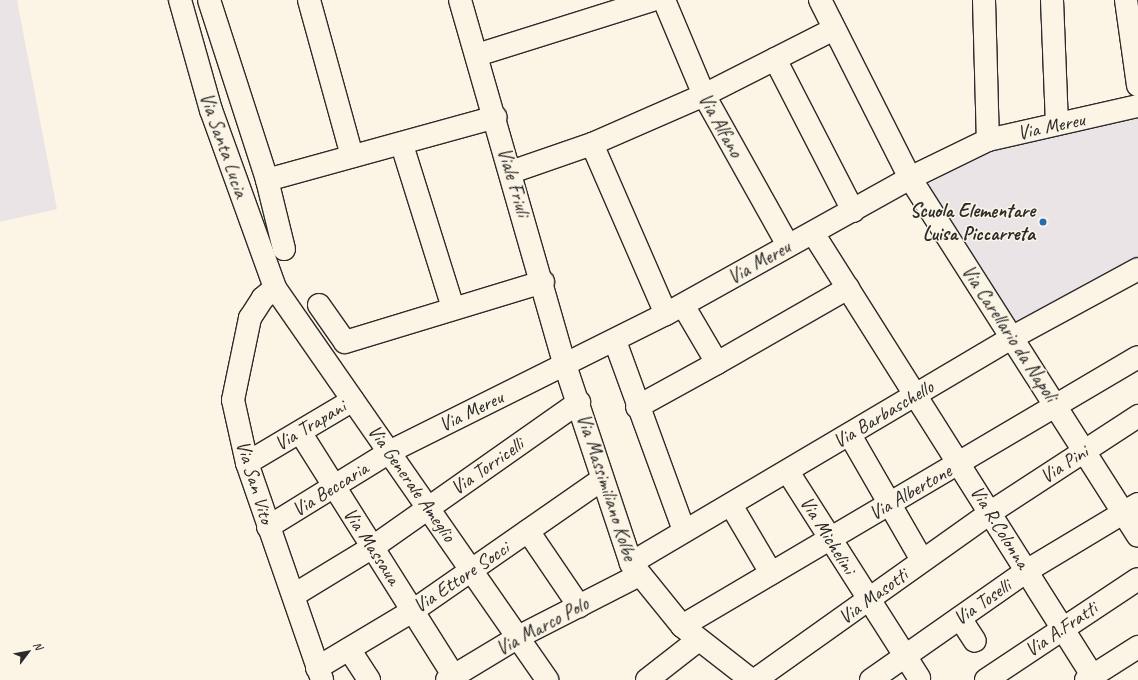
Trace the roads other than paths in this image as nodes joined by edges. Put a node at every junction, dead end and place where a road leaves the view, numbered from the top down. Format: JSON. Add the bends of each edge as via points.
{"nodes":[{"id":1,"x":180,"y":0,"type":"edge"},
{"id":2,"x":209,"y":0,"type":"edge"},
{"id":3,"x":309,"y":0,"type":"edge"},
{"id":4,"x":460,"y":0,"type":"edge"},
{"id":5,"x":652,"y":0,"type":"edge"},
{"id":6,"x":664,"y":0,"type":"edge"},
{"id":7,"x":820,"y":0,"type":"edge"},
{"id":8,"x":984,"y":0,"type":"edge"},
{"id":9,"x":1052,"y":0,"type":"edge"},
{"id":10,"x":1130,"y":2,"type":"edge"},
{"id":11,"x":834,"y":29,"type":"junction"},
{"id":12,"x":477,"y":55,"type":"junction"},
{"id":13,"x":775,"y":59,"type":"junction"},
{"id":14,"x":1138,"y":85,"type":"edge"},
{"id":15,"x":704,"y":96,"type":"junction"},
{"id":16,"x":1138,"y":106,"type":"edge"},
{"id":17,"x":495,"y":117,"type":"junction"},
{"id":18,"x":1057,"y":124,"type":"junction"},
{"id":19,"x":988,"y":140,"type":"junction"},
{"id":20,"x":592,"y":144,"type":"junction"},
{"id":21,"x":402,"y":145,"type":"junction"},
{"id":22,"x":352,"y":156,"type":"junction"},
{"id":23,"x":511,"y":172,"type":"junction"},
{"id":24,"x":910,"y":178,"type":"junction"},
{"id":25,"x":267,"y":180,"type":"junction"},
{"id":26,"x":853,"y":211,"type":"junction"},
{"id":27,"x":813,"y":233,"type":"junction"},
{"id":28,"x":788,"y":245,"type":"junction"},
{"id":29,"x":284,"y":250,"type":"dead end"},
{"id":30,"x":1138,"y":269,"type":"edge"},
{"id":31,"x":543,"y":282,"type":"junction"},
{"id":32,"x":275,"y":288,"type":"junction"},
{"id":33,"x":848,"y":288,"type":"junction"},
{"id":34,"x":318,"y":305,"type":"dead end"},
{"id":35,"x":453,"y":308,"type":"junction"},
{"id":36,"x":674,"y":310,"type":"junction"},
{"id":37,"x":1013,"y":338,"type":"junction"},
{"id":38,"x":615,"y":341,"type":"junction"},
{"id":39,"x":1138,"y":357,"type":"edge"},
{"id":40,"x":717,"y":363,"type":"junction"},
{"id":41,"x":565,"y":365,"type":"junction"},
{"id":42,"x":917,"y":394,"type":"junction"},
{"id":43,"x":353,"y":400,"type":"junction"},
{"id":44,"x":579,"y":402,"type":"junction"},
{"id":45,"x":1056,"y":406,"type":"junction"},
{"id":46,"x":637,"y":407,"type":"junction"},
{"id":47,"x":1138,"y":416,"type":"edge"},
{"id":48,"x":300,"y":432,"type":"junction"},
{"id":49,"x":850,"y":434,"type":"junction"},
{"id":50,"x":1085,"y":449,"type":"junction"},
{"id":51,"x":391,"y":450,"type":"junction"},
{"id":52,"x":247,"y":463,"type":"junction"},
{"id":53,"x":959,"y":463,"type":"junction"},
{"id":54,"x":788,"y":472,"type":"junction"},
{"id":55,"x":601,"y":480,"type":"junction"},
{"id":56,"x":333,"y":486,"type":"junction"},
{"id":57,"x":890,"y":503,"type":"junction"},
{"id":58,"x":731,"y":505,"type":"junction"},
{"id":59,"x":429,"y":507,"type":"junction"},
{"id":60,"x":1131,"y":508,"type":"edge"},
{"id":61,"x":991,"y":512,"type":"junction"},
{"id":62,"x":268,"y":527,"type":"junction"},
{"id":63,"x":528,"y":531,"type":"junction"},
{"id":64,"x":684,"y":531,"type":"junction"},
{"id":65,"x":1138,"y":536,"type":"edge"},
{"id":66,"x":830,"y":539,"type":"junction"},
{"id":67,"x":373,"y":547,"type":"junction"},
{"id":68,"x":922,"y":560,"type":"junction"},
{"id":69,"x":635,"y":569,"type":"junction"},
{"id":70,"x":1028,"y":570,"type":"junction"},
{"id":71,"x":472,"y":571,"type":"junction"},
{"id":72,"x":772,"y":573,"type":"junction"},
{"id":73,"x":1138,"y":579,"type":"edge"},
{"id":74,"x":294,"y":595,"type":"junction"},
{"id":75,"x":868,"y":600,"type":"junction"},
{"id":76,"x":579,"y":606,"type":"junction"},
{"id":77,"x":414,"y":610,"type":"junction"},
{"id":78,"x":960,"y":618,"type":"junction"},
{"id":79,"x":682,"y":626,"type":"junction"},
{"id":80,"x":1063,"y":626,"type":"junction"},
{"id":81,"x":520,"y":636,"type":"junction"},
{"id":82,"x":975,"y":640,"type":"dead end"},
{"id":83,"x":697,"y":641,"type":"junction"},
{"id":84,"x":1138,"y":647,"type":"edge"},
{"id":85,"x":349,"y":649,"type":"junction"},
{"id":86,"x":905,"y":656,"type":"junction"},
{"id":87,"x":319,"y":674,"type":"edge"},
{"id":88,"x":919,"y":678,"type":"dead end"},
{"id":89,"x":995,"y":678,"type":"edge"},
{"id":90,"x":452,"y":679,"type":"edge"},
{"id":91,"x":1091,"y":679,"type":"edge"},
{"id":92,"x":369,"y":680,"type":"edge"},
{"id":93,"x":547,"y":680,"type":"edge"},
{"id":94,"x":647,"y":680,"type":"edge"},
{"id":95,"x":751,"y":680,"type":"edge"},
{"id":96,"x":755,"y":680,"type":"edge"},
{"id":97,"x":871,"y":680,"type":"edge"}],
"edges":[{"from":1,"to":32,"type":"street","name":"Via Santa Lucia","via":[[211,110]]},
{"from":2,"to":25,"type":"street"},
{"from":3,"to":22,"type":"street"},
{"from":4,"to":12,"type":"street","name":"Viale Friuli"},
{"from":5,"to":12,"type":"street"},
{"from":6,"to":15,"type":"street","name":"Via Alfano"},
{"from":7,"to":11,"type":"street","name":"Via Carellario da Napoli"},
{"from":8,"to":19,"type":"street"},
{"from":9,"to":18,"type":"street"},
{"from":10,"to":14,"type":"street"},
{"from":11,"to":13,"type":"street"},
{"from":11,"to":24,"type":"street","name":"Via Carellario da Napoli"},
{"from":12,"to":17,"type":"street","name":"Viale Friuli"},
{"from":13,"to":15,"type":"street"},
{"from":13,"to":26,"type":"street"},
{"from":15,"to":20,"type":"street"},
{"from":15,"to":28,"type":"street","name":"Via Alfano"},
{"from":16,"to":18,"type":"street","name":"Via Mereu"},
{"from":17,"to":21,"type":"street"},
{"from":17,"to":23,"type":"street","name":"Viale Friuli"},
{"from":18,"to":19,"type":"street","name":"Via Mereu"},
{"from":19,"to":24,"type":"street","name":"Via Mereu"},
{"from":20,"to":23,"type":"street"},
{"from":20,"to":36,"type":"street"},
{"from":21,"to":22,"type":"street"},
{"from":21,"to":35,"type":"street"},
{"from":22,"to":25,"type":"street"},
{"from":23,"to":31,"type":"street","name":"Viale Friuli"},
{"from":24,"to":26,"type":"street","name":"Via Mereu"},
{"from":24,"to":37,"type":"street","name":"Via Carellario da Napoli"},
{"from":25,"to":29,"type":"street"},
{"from":26,"to":27,"type":"street","name":"Via Mereu"},
{"from":27,"to":28,"type":"street","name":"Via Mereu"},
{"from":27,"to":33,"type":"street","name":"Via R.Colonna"},
{"from":28,"to":36,"type":"street","name":"Via Mereu"},
{"from":30,"to":37,"type":"street","name":"Via Barbaschello"},
{"from":31,"to":35,"type":"street"},
{"from":31,"to":41,"type":"street","name":"Viale Friuli"},
{"from":32,"to":43,"type":"street","name":"Via Generale Ameglio"},
{"from":32,"to":52,"type":"street","name":"Via San Vito","via":[[263,298],[250,318],[233,400]]},
{"from":33,"to":40,"type":"street"},
{"from":33,"to":42,"type":"street","name":"Via R.Colonna"},
{"from":34,"to":35,"type":"street","via":[[345,342]]},
{"from":36,"to":38,"type":"street","name":"Via Mereu"},
{"from":36,"to":40,"type":"street"},
{"from":37,"to":42,"type":"street","name":"Via Barbaschello"},
{"from":37,"to":45,"type":"street","name":"Via Carellario da Napoli"},
{"from":38,"to":41,"type":"street","name":"Via Mereu"},
{"from":38,"to":46,"type":"street"},
{"from":39,"to":45,"type":"street","name":"Via Albertone"},
{"from":40,"to":46,"type":"street"},
{"from":41,"to":44,"type":"street","name":"Via Massimiliano Kolbe"},
{"from":41,"to":51,"type":"street","name":"Via Mereu"},
{"from":42,"to":49,"type":"street","name":"Via Barbaschello"},
{"from":42,"to":53,"type":"street","name":"Via R.Colonna"},
{"from":43,"to":48,"type":"street","name":"Via Trapani"},
{"from":43,"to":51,"type":"street","name":"Via Generale Ameglio"},
{"from":44,"to":55,"type":"street","name":"Via Massimiliano Kolbe"},
{"from":44,"to":59,"type":"street","name":"Via Torricelli"},
{"from":45,"to":50,"type":"street","name":"Via Carellario da Napoli"},
{"from":45,"to":53,"type":"street","name":"Via Albertone"},
{"from":46,"to":64,"type":"street"},
{"from":47,"to":50,"type":"street","name":"Via Pini"},
{"from":48,"to":52,"type":"street","name":"Via Trapani"},
{"from":48,"to":56,"type":"street","name":"Via Massaua"},
{"from":49,"to":54,"type":"street","name":"Via Barbaschello"},
{"from":49,"to":57,"type":"street"},
{"from":50,"to":60,"type":"street","name":"Via Carellario da Napoli"},
{"from":50,"to":61,"type":"street","name":"Via Pini"},
{"from":51,"to":56,"type":"street","name":"Via Beccaria"},
{"from":51,"to":59,"type":"street","name":"Via Generale Ameglio"},
{"from":52,"to":62,"type":"street","name":"Via San Vito"},
{"from":53,"to":57,"type":"street","name":"Via Albertone"},
{"from":53,"to":61,"type":"street","name":"Via R.Colonna"},
{"from":54,"to":58,"type":"street","name":"Via Barbaschello"},
{"from":54,"to":66,"type":"street","name":"Via Michelini"},
{"from":55,"to":63,"type":"street","name":"Via Ettore Socci"},
{"from":55,"to":69,"type":"street","name":"Via Massimiliano Kolbe"},
{"from":56,"to":62,"type":"street","name":"Via Beccaria"},
{"from":56,"to":67,"type":"street","name":"Via Massaua"},
{"from":57,"to":66,"type":"street","name":"Via Albertone"},
{"from":57,"to":68,"type":"street"},
{"from":58,"to":64,"type":"street","name":"Via Barbaschello"},
{"from":58,"to":72,"type":"street"},
{"from":59,"to":67,"type":"street","name":"Via Torricelli"},
{"from":59,"to":71,"type":"street","name":"Via Generale Ameglio"},
{"from":60,"to":65,"type":"street","name":"Via Carellario da Napoli"},
{"from":60,"to":70,"type":"street","name":"Via Toselli"},
{"from":61,"to":68,"type":"street","name":"Via Masotti"},
{"from":61,"to":70,"type":"street","name":"Via R.Colonna"},
{"from":62,"to":74,"type":"street","name":"Via San Vito"},
{"from":63,"to":71,"type":"street","name":"Via Ettore Socci"},
{"from":63,"to":76,"type":"street"},
{"from":64,"to":69,"type":"street","name":"Via Barbaschello"},
{"from":66,"to":72,"type":"street","name":"Via Albertone"},
{"from":66,"to":75,"type":"street","name":"Via Michelini"},
{"from":67,"to":74,"type":"street","name":"Via Torricelli"},
{"from":67,"to":77,"type":"street","name":"Via Massaua"},
{"from":68,"to":75,"type":"street","name":"Via Masotti"},
{"from":69,"to":76,"type":"street","name":"Via Marco Polo"},
{"from":69,"to":79,"type":"street","name":"Via Massimiliano Kolbe"},
{"from":70,"to":78,"type":"street","name":"Via Toselli"},
{"from":70,"to":80,"type":"street","name":"Via R.Colonna"},
{"from":71,"to":77,"type":"street","name":"Via Ettore Socci"},
{"from":71,"to":81,"type":"street","name":"Via Generale Ameglio"},
{"from":72,"to":79,"type":"street","name":"Via Albertone"},
{"from":73,"to":80,"type":"street","name":"Via A.Fratti"},
{"from":74,"to":87,"type":"street","name":"Via San Vito"},
{"from":75,"to":86,"type":"street","name":"Via Michelini"},
{"from":75,"to":96,"type":"street","name":"Via Masotti"},
{"from":76,"to":81,"type":"street","name":"Via Marco Polo"},
{"from":77,"to":85,"type":"street","name":"Via Ettore Socci"},
{"from":77,"to":90,"type":"street","name":"Via Massaua"},
{"from":78,"to":82,"type":"street"},
{"from":78,"to":86,"type":"street","name":"Via Toselli"},
{"from":79,"to":83,"type":"street","name":"Via Massimiliano Kolbe"},
{"from":80,"to":89,"type":"street","name":"Via A.Fratti"},
{"from":80,"to":91,"type":"street","name":"Via R.Colonna"},
{"from":81,"to":90,"type":"street","name":"Via Marco Polo"},
{"from":81,"to":93,"type":"street","name":"Via Generale Ameglio"},
{"from":83,"to":94,"type":"street"},
{"from":83,"to":95,"type":"street","name":"Via Massimiliano Kolbe"},
{"from":84,"to":91,"type":"street"},
{"from":85,"to":87,"type":"street","name":"Via Ettore Socci"},
{"from":85,"to":92,"type":"street"},
{"from":86,"to":88,"type":"street","name":"Via Michelini"},
{"from":86,"to":97,"type":"street","name":"Via Toselli"}]}
